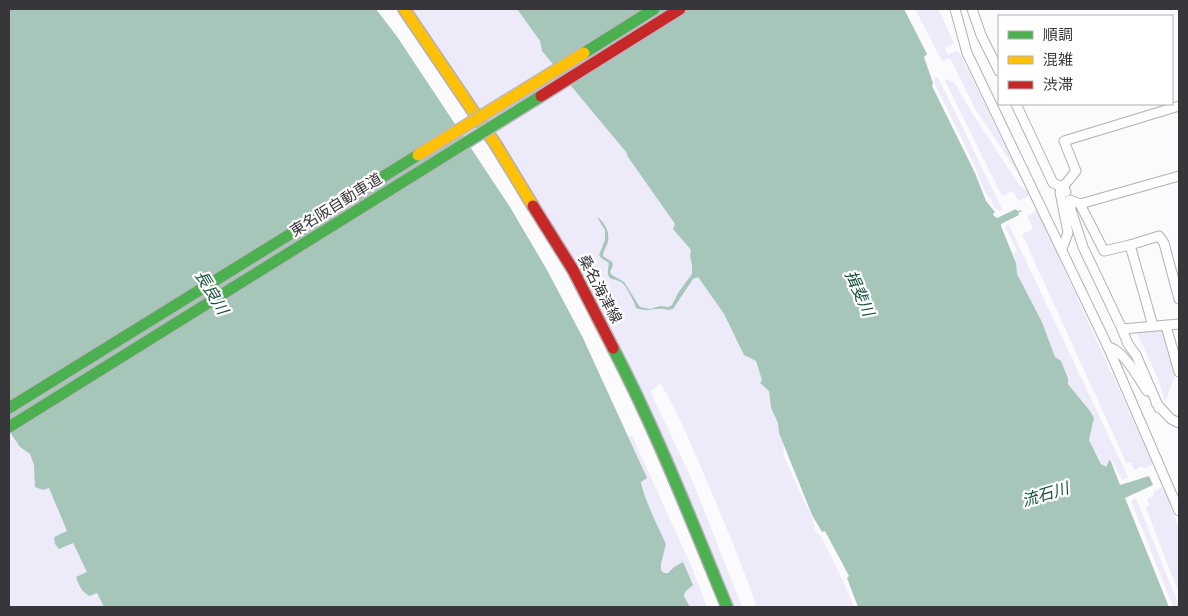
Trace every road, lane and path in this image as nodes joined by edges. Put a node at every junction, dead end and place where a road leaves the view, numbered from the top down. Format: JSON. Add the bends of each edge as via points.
{"nodes":[{"id":1,"x":404,"y":9,"type":"edge"},
{"id":2,"x":654,"y":9,"type":"edge"},
{"id":3,"x":680,"y":9,"type":"edge"},
{"id":4,"x":955,"y":9,"type":"edge"},
{"id":5,"x":972,"y":9,"type":"edge"},
{"id":6,"x":998,"y":69,"type":"edge"},
{"id":7,"x":1016,"y":105,"type":"edge"},
{"id":8,"x":1179,"y":106,"type":"edge"},
{"id":9,"x":1179,"y":176,"type":"edge"},
{"id":10,"x":1063,"y":187,"type":"junction"},
{"id":11,"x":1070,"y":200,"type":"junction"},
{"id":12,"x":1080,"y":204,"type":"junction"},
{"id":13,"x":1130,"y":244,"type":"junction"},
{"id":14,"x":1062,"y":249,"type":"junction"},
{"id":15,"x":1179,"y":299,"type":"edge"},
{"id":16,"x":1179,"y":324,"type":"edge"},
{"id":17,"x":1153,"y":326,"type":"junction"},
{"id":18,"x":1166,"y":326,"type":"junction"},
{"id":19,"x":1122,"y":329,"type":"junction"},
{"id":20,"x":1108,"y":348,"type":"junction"},
{"id":21,"x":1179,"y":372,"type":"edge"},
{"id":22,"x":9,"y":408,"type":"edge"},
{"id":23,"x":1159,"y":408,"type":"junction"},
{"id":24,"x":1179,"y":423,"type":"edge"},
{"id":25,"x":9,"y":427,"type":"edge"},
{"id":26,"x":1179,"y":511,"type":"edge"},
{"id":27,"x":727,"y":607,"type":"edge"}],
"edges":[{"from":1,"to":27,"type":"main road","name":"桑名海津線","via":[[496,145],[574,270],[636,392]]},
{"from":2,"to":22,"type":"main road","name":"東名阪自動車道","bridge":true},
{"from":3,"to":25,"type":"main road","name":"東名阪自動車道","bridge":true},
{"from":4,"to":14,"type":"street","via":[[967,53]]},
{"from":5,"to":6,"type":"street"},
{"from":7,"to":10,"type":"street","via":[[1053,183]]},
{"from":8,"to":10,"type":"street","via":[[1064,141],[1076,171]]},
{"from":9,"to":12,"type":"street"},
{"from":10,"to":11,"type":"street"},
{"from":10,"to":14,"type":"street","via":[[1060,192],[1068,233]]},
{"from":11,"to":12,"type":"street"},
{"from":11,"to":19,"type":"street","via":[[1083,247]]},
{"from":12,"to":13,"type":"street","via":[[1104,251]]},
{"from":13,"to":15,"type":"street","via":[[1159,236],[1164,243]]},
{"from":13,"to":17,"type":"street"},
{"from":14,"to":20,"type":"street"},
{"from":16,"to":18,"type":"street"},
{"from":17,"to":18,"type":"street"},
{"from":17,"to":19,"type":"street"},
{"from":18,"to":21,"type":"street"},
{"from":19,"to":23,"type":"street"},
{"from":20,"to":23,"type":"street","via":[[1114,348],[1130,365]]},
{"from":20,"to":26,"type":"street"},
{"from":23,"to":24,"type":"street"}]}
